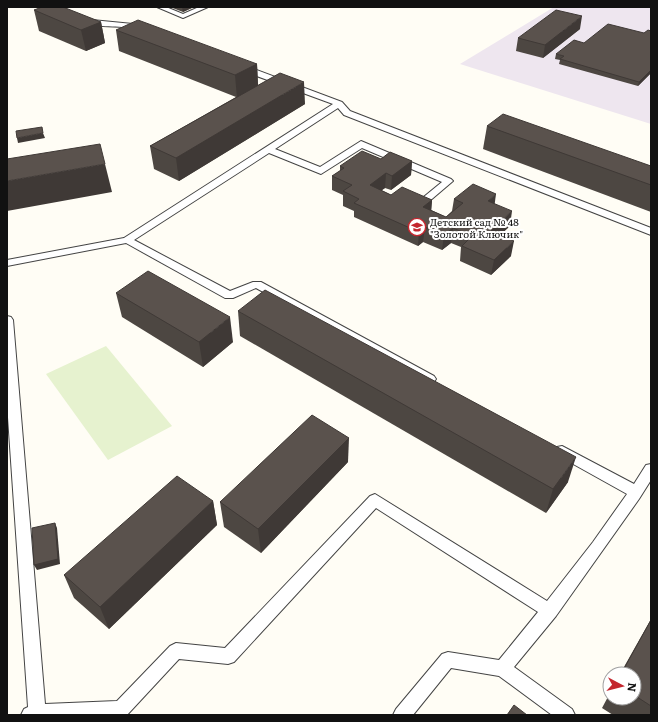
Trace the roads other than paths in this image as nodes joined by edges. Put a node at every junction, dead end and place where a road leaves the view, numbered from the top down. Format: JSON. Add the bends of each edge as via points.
{"nodes":[{"id":1,"x":160,"y":7,"type":"edge"},
{"id":2,"x":204,"y":7,"type":"edge"},
{"id":3,"x":78,"y":17,"type":"edge"},
{"id":4,"x":148,"y":32,"type":"edge"},
{"id":5,"x":236,"y":65,"type":"edge"},
{"id":6,"x":339,"y":104,"type":"junction"},
{"id":7,"x":268,"y":149,"type":"junction"},
{"id":8,"x":423,"y":202,"type":"edge"},
{"id":9,"x":651,"y":232,"type":"edge"},
{"id":10,"x":127,"y":240,"type":"junction"},
{"id":11,"x":7,"y":263,"type":"edge"},
{"id":12,"x":7,"y":320,"type":"edge"},
{"id":13,"x":443,"y":386,"type":"edge"},
{"id":14,"x":554,"y":447,"type":"edge"},
{"id":15,"x":651,"y":469,"type":"edge"},
{"id":16,"x":636,"y":492,"type":"junction"},
{"id":17,"x":550,"y":611,"type":"junction"},
{"id":18,"x":502,"y":669,"type":"junction"},
{"id":19,"x":125,"y":712,"type":"edge"},
{"id":20,"x":33,"y":714,"type":"edge"},
{"id":21,"x":402,"y":715,"type":"edge"},
{"id":22,"x":566,"y":715,"type":"edge"}],
"edges":[{"from":1,"to":2,"type":"lane","via":[[183,16]]},
{"from":3,"to":4,"type":"lane","via":[[91,22],[133,26]]},
{"from":5,"to":6,"type":"lane"},
{"from":6,"to":7,"type":"lane"},
{"from":6,"to":9,"type":"lane","via":[[347,113]]},
{"from":7,"to":8,"type":"lane","via":[[321,171],[361,144],[448,181]]},
{"from":7,"to":10,"type":"lane"},
{"from":10,"to":11,"type":"lane"},
{"from":10,"to":13,"type":"lane","via":[[229,295],[257,284]]},
{"from":12,"to":20,"type":"lane"},
{"from":14,"to":16,"type":"lane"},
{"from":15,"to":16,"type":"lane"},
{"from":16,"to":17,"type":"lane"},
{"from":17,"to":18,"type":"lane"},
{"from":17,"to":19,"type":"lane","via":[[374,500],[228,656],[176,651]]},
{"from":18,"to":21,"type":"lane","via":[[448,660]]},
{"from":18,"to":22,"type":"lane"},
{"from":19,"to":20,"type":"lane"}]}
